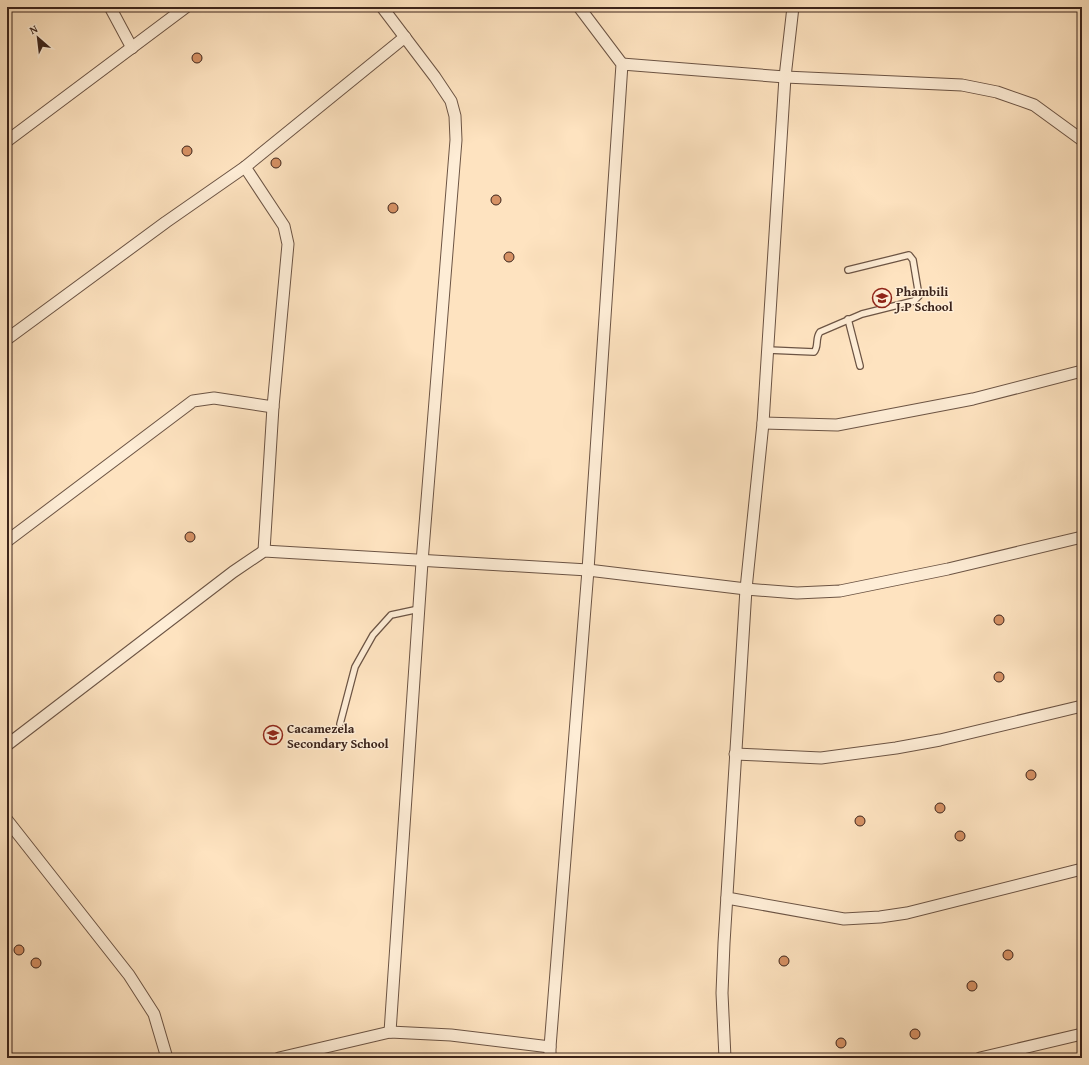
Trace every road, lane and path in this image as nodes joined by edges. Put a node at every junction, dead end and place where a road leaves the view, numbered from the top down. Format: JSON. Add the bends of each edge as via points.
{"nodes":[{"id":1,"x":110,"y":7,"type":"edge"},
{"id":2,"x":186,"y":7,"type":"edge"},
{"id":3,"x":382,"y":7,"type":"edge"},
{"id":4,"x":578,"y":7,"type":"edge"},
{"id":5,"x":793,"y":7,"type":"edge"},
{"id":6,"x":405,"y":37,"type":"junction"},
{"id":7,"x":132,"y":48,"type":"junction"},
{"id":8,"x":622,"y":64,"type":"junction"},
{"id":9,"x":785,"y":77,"type":"junction"},
{"id":10,"x":1082,"y":140,"type":"edge"},
{"id":11,"x":7,"y":141,"type":"edge"},
{"id":12,"x":245,"y":167,"type":"junction"},
{"id":13,"x":848,"y":270,"type":"dead end"},
{"id":14,"x":848,"y":319,"type":"junction"},
{"id":15,"x":7,"y":339,"type":"edge"},
{"id":16,"x":768,"y":350,"type":"junction"},
{"id":17,"x":860,"y":366,"type":"dead end"},
{"id":18,"x":1082,"y":371,"type":"edge"},
{"id":19,"x":274,"y":408,"type":"junction"},
{"id":20,"x":763,"y":423,"type":"junction"},
{"id":21,"x":1082,"y":537,"type":"edge"},
{"id":22,"x":7,"y":541,"type":"edge"},
{"id":23,"x":264,"y":551,"type":"junction"},
{"id":24,"x":422,"y":562,"type":"junction"},
{"id":25,"x":588,"y":570,"type":"junction"},
{"id":26,"x":746,"y":589,"type":"junction"},
{"id":27,"x":419,"y":609,"type":"junction"},
{"id":28,"x":1082,"y":706,"type":"edge"},
{"id":29,"x":340,"y":724,"type":"dead end"},
{"id":30,"x":7,"y":745,"type":"edge"},
{"id":31,"x":735,"y":754,"type":"junction"},
{"id":32,"x":7,"y":820,"type":"edge"},
{"id":33,"x":1082,"y":869,"type":"edge"},
{"id":34,"x":727,"y":898,"type":"junction"},
{"id":35,"x":390,"y":1032,"type":"junction"},
{"id":36,"x":1082,"y":1034,"type":"edge"},
{"id":37,"x":550,"y":1052,"type":"edge"},
{"id":38,"x":167,"y":1058,"type":"edge"},
{"id":39,"x":279,"y":1058,"type":"edge"},
{"id":40,"x":725,"y":1058,"type":"edge"},
{"id":41,"x":980,"y":1058,"type":"edge"}],
"edges":[{"from":1,"to":7,"type":"street"},
{"from":2,"to":7,"type":"street"},
{"from":3,"to":6,"type":"street"},
{"from":4,"to":8,"type":"street"},
{"from":5,"to":9,"type":"street"},
{"from":6,"to":12,"type":"street"},
{"from":6,"to":24,"type":"street","via":[[451,101],[455,116],[456,140]]},
{"from":7,"to":11,"type":"street"},
{"from":8,"to":9,"type":"street"},
{"from":8,"to":25,"type":"street"},
{"from":9,"to":10,"type":"street","via":[[962,85],[997,92],[1034,106]]},
{"from":9,"to":16,"type":"street"},
{"from":12,"to":15,"type":"street"},
{"from":12,"to":19,"type":"street","via":[[284,226],[288,244]]},
{"from":13,"to":14,"type":"lane","via":[[908,254],[913,260],[919,296],[914,301]]},
{"from":14,"to":16,"type":"lane","via":[[819,333],[814,352]]},
{"from":14,"to":17,"type":"lane"},
{"from":16,"to":20,"type":"street"},
{"from":18,"to":20,"type":"street","via":[[972,399],[837,425]]},
{"from":19,"to":22,"type":"street","via":[[214,398],[193,401]]},
{"from":19,"to":23,"type":"street"},
{"from":20,"to":26,"type":"street"},
{"from":21,"to":26,"type":"street","via":[[948,569],[840,591],[797,593]]},
{"from":23,"to":24,"type":"street"},
{"from":23,"to":30,"type":"street"},
{"from":24,"to":25,"type":"street"},
{"from":24,"to":27,"type":"street"},
{"from":25,"to":26,"type":"street"},
{"from":25,"to":37,"type":"street"},
{"from":26,"to":31,"type":"street"},
{"from":27,"to":29,"type":"lane","via":[[391,615],[373,636],[355,667]]},
{"from":27,"to":35,"type":"street"},
{"from":28,"to":31,"type":"street","via":[[896,748],[821,758]]},
{"from":31,"to":34,"type":"street"},
{"from":32,"to":38,"type":"street","via":[[129,975],[154,1014]]},
{"from":33,"to":34,"type":"street","via":[[907,913],[880,917],[844,919]]},
{"from":34,"to":40,"type":"street","via":[[722,993]]},
{"from":35,"to":37,"type":"street","via":[[451,1035]]},
{"from":35,"to":39,"type":"street"},
{"from":36,"to":41,"type":"street"}]}
